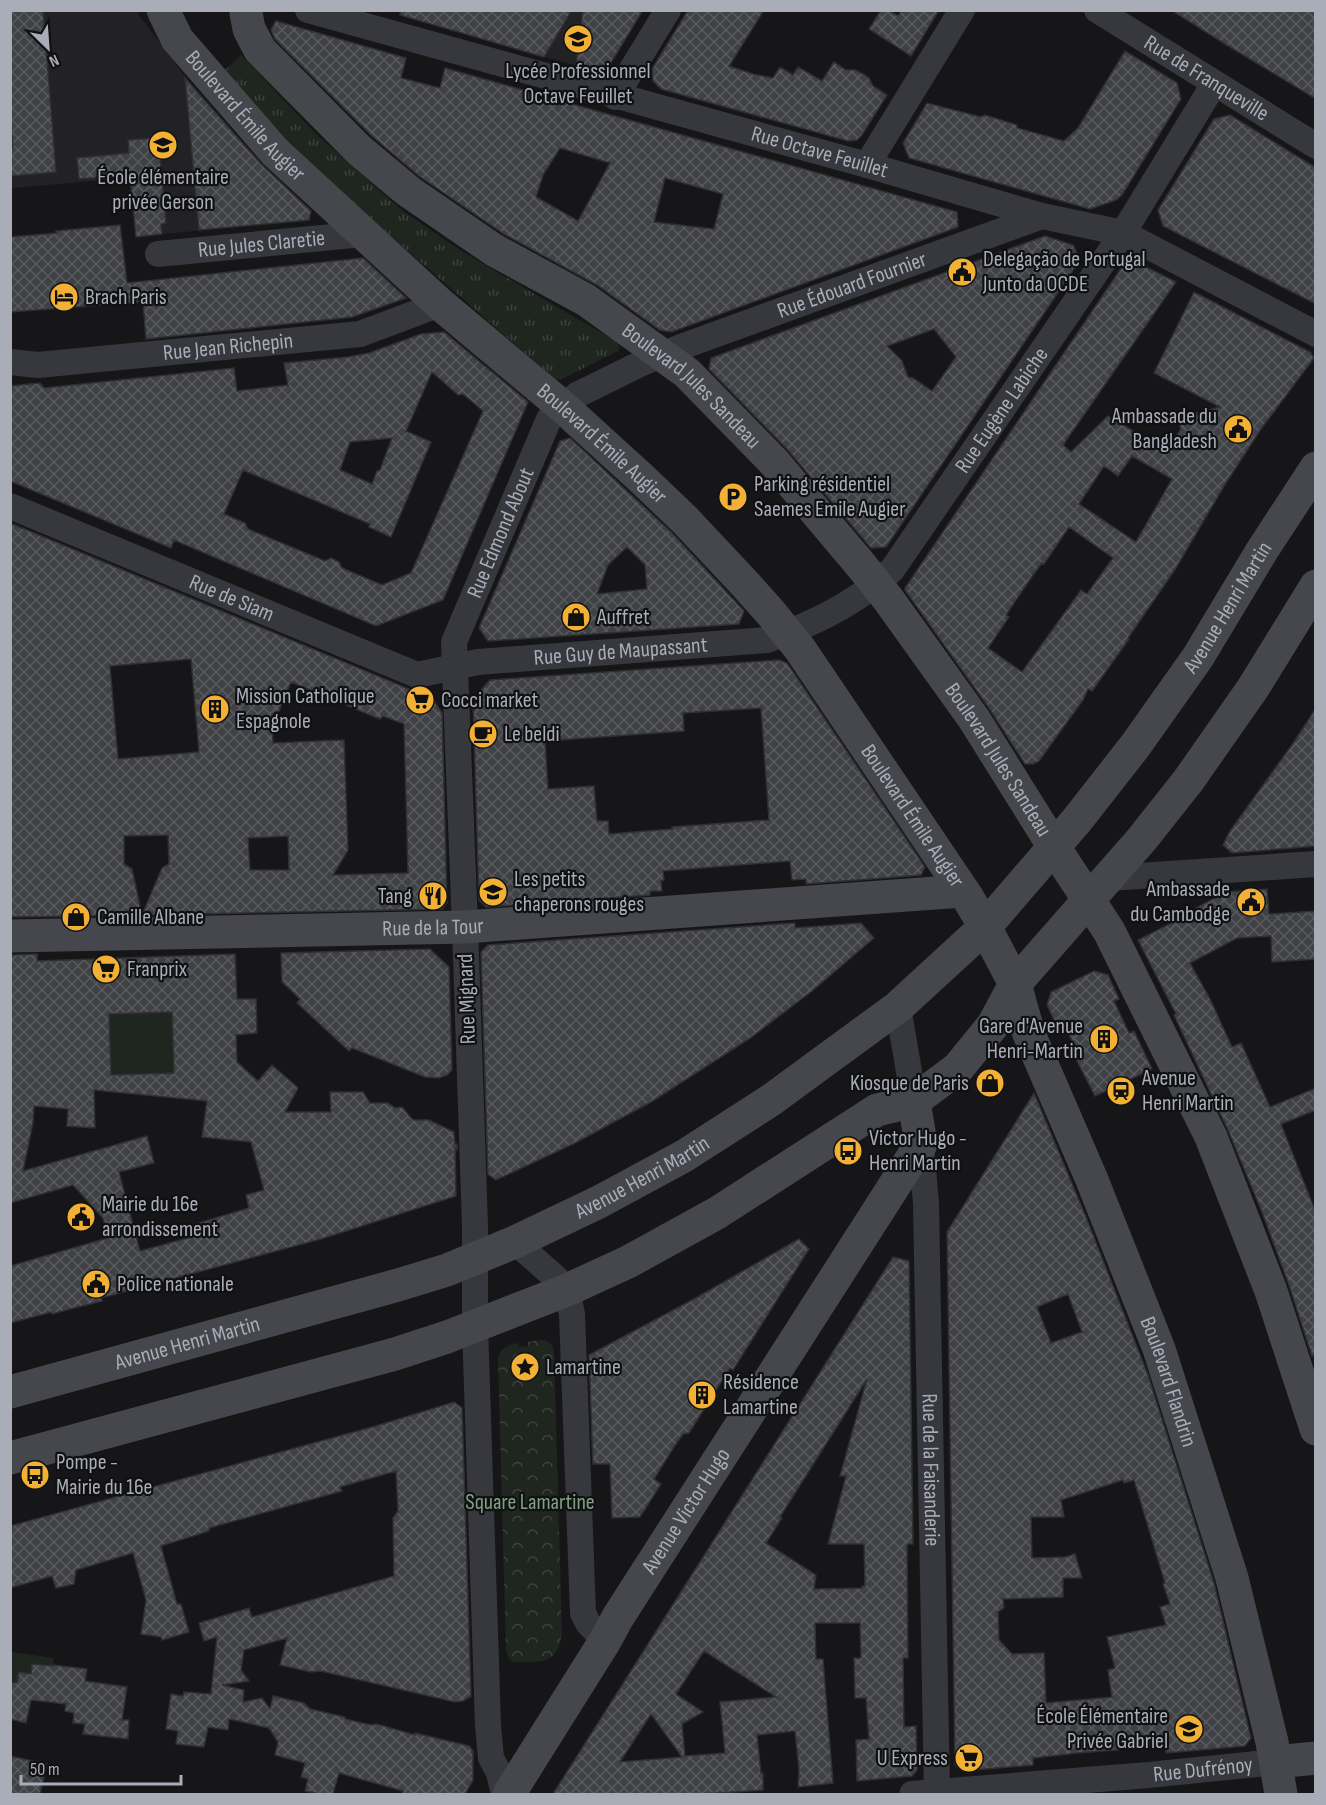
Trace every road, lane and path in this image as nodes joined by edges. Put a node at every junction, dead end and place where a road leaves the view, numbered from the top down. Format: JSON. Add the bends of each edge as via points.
{"nodes":[{"id":1,"x":163,"y":10,"type":"edge"},
{"id":2,"x":308,"y":10,"type":"edge"},
{"id":3,"x":668,"y":10,"type":"edge"},
{"id":4,"x":962,"y":10,"type":"edge"},
{"id":5,"x":1097,"y":10,"type":"edge"},
{"id":6,"x":244,"y":11,"type":"edge"},
{"id":7,"x":366,"y":17,"type":"edge"},
{"id":8,"x":1214,"y":84,"type":"junction"},
{"id":9,"x":615,"y":97,"type":"junction"},
{"id":10,"x":1316,"y":146,"type":"edge"},
{"id":11,"x":867,"y":165,"type":"junction"},
{"id":12,"x":1042,"y":216,"type":"junction"},
{"id":13,"x":1123,"y":233,"type":"junction"},
{"id":14,"x":363,"y":234,"type":"junction"},
{"id":15,"x":158,"y":254,"type":"dead end"},
{"id":16,"x":440,"y":304,"type":"junction"},
{"id":17,"x":1316,"y":334,"type":"edge"},
{"id":18,"x":662,"y":355,"type":"junction"},
{"id":19,"x":10,"y":362,"type":"edge"},
{"id":20,"x":563,"y":407,"type":"junction"},
{"id":21,"x":1316,"y":468,"type":"edge"},
{"id":22,"x":10,"y":506,"type":"edge"},
{"id":23,"x":876,"y":583,"type":"junction"},
{"id":24,"x":1316,"y":586,"type":"edge"},
{"id":25,"x":787,"y":633,"type":"junction"},
{"id":26,"x":454,"y":667,"type":"junction"},
{"id":27,"x":1054,"y":847,"type":"junction"},
{"id":28,"x":1316,"y":864,"type":"edge"},
{"id":29,"x":1099,"y":889,"type":"junction"},
{"id":30,"x":963,"y":891,"type":"junction"},
{"id":31,"x":465,"y":927,"type":"junction"},
{"id":32,"x":986,"y":927,"type":"junction"},
{"id":33,"x":10,"y":936,"type":"edge"},
{"id":34,"x":1015,"y":984,"type":"junction"},
{"id":35,"x":898,"y":1007,"type":"junction"},
{"id":36,"x":915,"y":1101,"type":"junction"},
{"id":37,"x":921,"y":1144,"type":"junction"},
{"id":38,"x":515,"y":1242,"type":"junction"},
{"id":39,"x":475,"y":1258,"type":"junction"},
{"id":40,"x":567,"y":1290,"type":"junction"},
{"id":41,"x":475,"y":1326,"type":"junction"},
{"id":42,"x":10,"y":1392,"type":"edge"},
{"id":43,"x":1316,"y":1430,"type":"edge"},
{"id":44,"x":10,"y":1458,"type":"edge"},
{"id":45,"x":605,"y":1641,"type":"junction"},
{"id":46,"x":1316,"y":1758,"type":"edge"},
{"id":47,"x":1276,"y":1762,"type":"junction"},
{"id":48,"x":1149,"y":1785,"type":"edge"},
{"id":49,"x":506,"y":1794,"type":"edge"},
{"id":50,"x":928,"y":1794,"type":"edge"},
{"id":51,"x":1281,"y":1794,"type":"edge"}],
"edges":[{"from":1,"to":14,"type":"street","name":"Boulevard Émile Augier","via":[[177,39],[275,152]]},
{"from":2,"to":7,"type":"street","name":"Rue Octave Feuillet"},
{"from":3,"to":9,"type":"street"},
{"from":4,"to":11,"type":"street"},
{"from":5,"to":8,"type":"street","name":"Rue de Franqueville"},
{"from":6,"to":18,"type":"street","name":"Boulevard Jules Sandeau","via":[[260,50],[358,150],[408,191],[494,250],[586,300]]},
{"from":7,"to":9,"type":"street","name":"Rue Octave Feuillet"},
{"from":8,"to":10,"type":"street","name":"Rue de Franqueville"},
{"from":8,"to":13,"type":"street","name":"Rue Eugène Labiche"},
{"from":9,"to":11,"type":"street","name":"Rue Octave Feuillet"},
{"from":11,"to":12,"type":"street","name":"Rue Octave Feuillet"},
{"from":12,"to":13,"type":"street","name":"Rue Octave Feuillet"},
{"from":12,"to":18,"type":"street","name":"Rue Édouard Fournier"},
{"from":13,"to":17,"type":"street","name":"Rue Octave Feuillet"},
{"from":13,"to":23,"type":"street","name":"Rue Eugène Labiche","via":[[892,570]]},
{"from":14,"to":15,"type":"street","name":"Rue Jules Claretie"},
{"from":14,"to":16,"type":"street","name":"Boulevard Émile Augier"},
{"from":16,"to":19,"type":"street","name":"Rue Jean Richepin","via":[[360,334],[38,365]]},
{"from":16,"to":20,"type":"street","name":"Boulevard Émile Augier"},
{"from":18,"to":20,"type":"street","name":"Rue Édouard Fournier","via":[[577,395]]},
{"from":18,"to":23,"type":"street","name":"Boulevard Jules Sandeau","via":[[687,374],[773,461]]},
{"from":20,"to":25,"type":"street","name":"Boulevard Émile Augier","via":[[685,520]]},
{"from":20,"to":26,"type":"street","name":"Rue Edmond About","via":[[549,420],[454,642]]},
{"from":21,"to":27,"type":"street","name":"Avenue Henri Martin","via":[[1198,657],[1136,746]]},
{"from":22,"to":26,"type":"street","name":"Rue de Siam","via":[[417,675]]},
{"from":23,"to":25,"type":"street","name":"Rue Eugène Labiche","via":[[859,596]]},
{"from":23,"to":27,"type":"street","name":"Boulevard Jules Sandeau","via":[[974,719]]},
{"from":24,"to":29,"type":"street","via":[[1253,688],[1188,781]]},
{"from":25,"to":26,"type":"street","name":"Rue Guy de Maupassant","via":[[766,640]]},
{"from":25,"to":30,"type":"street","name":"Boulevard Émile Augier"},
{"from":26,"to":31,"type":"street","name":"Rue Mignard"},
{"from":27,"to":29,"type":"street","name":"Boulevard Jules Sandeau"},
{"from":27,"to":32,"type":"street","name":"Avenue Henri Martin"},
{"from":28,"to":29,"type":"street"},
{"from":29,"to":34,"type":"street"},
{"from":29,"to":43,"type":"street","via":[[1106,926],[1211,1137],[1271,1291]]},
{"from":30,"to":31,"type":"street","name":"Rue de la Tour"},
{"from":30,"to":32,"type":"street","name":"Boulevard Émile Augier"},
{"from":31,"to":33,"type":"street","name":"Rue de la Tour"},
{"from":31,"to":39,"type":"street","name":"Rue Mignard"},
{"from":32,"to":34,"type":"street","name":"Boulevard Émile Augier"},
{"from":32,"to":35,"type":"street","name":"Avenue Henri Martin"},
{"from":34,"to":36,"type":"street","via":[[993,1025],[958,1068]]},
{"from":34,"to":47,"type":"street","name":"Boulevard Flandrin","via":[[1029,1034],[1159,1349],[1232,1578]]},
{"from":35,"to":36,"type":"street"},
{"from":35,"to":38,"type":"street","name":"Avenue Henri Martin","via":[[771,1100],[684,1156]]},
{"from":36,"to":37,"type":"street"},
{"from":36,"to":40,"type":"street","via":[[877,1110],[717,1213]]},
{"from":37,"to":45,"type":"street","name":"Avenue Victor Hugo"},
{"from":37,"to":50,"type":"street","name":"Rue de la Faisanderie","via":[[927,1215]]},
{"from":38,"to":39,"type":"street","name":"Avenue Henri Martin"},
{"from":38,"to":40,"type":"street"},
{"from":39,"to":41,"type":"street","name":"Rue Mignard"},
{"from":39,"to":42,"type":"street","name":"Avenue Henri Martin","via":[[398,1286]]},
{"from":40,"to":41,"type":"street"},
{"from":40,"to":45,"type":"street","via":[[572,1314],[584,1612],[588,1623]]},
{"from":41,"to":44,"type":"street","via":[[395,1354]]},
{"from":41,"to":49,"type":"street","via":[[488,1725],[491,1758]]},
{"from":45,"to":49,"type":"street","name":"Avenue Victor Hugo"},
{"from":46,"to":47,"type":"street","name":"Rue Dufrénoy"},
{"from":47,"to":48,"type":"street","name":"Rue Dufrénoy"},
{"from":47,"to":51,"type":"street","name":"Boulevard Flandrin"},
{"from":48,"to":50,"type":"street","name":"Rue Dufrénoy"}]}
